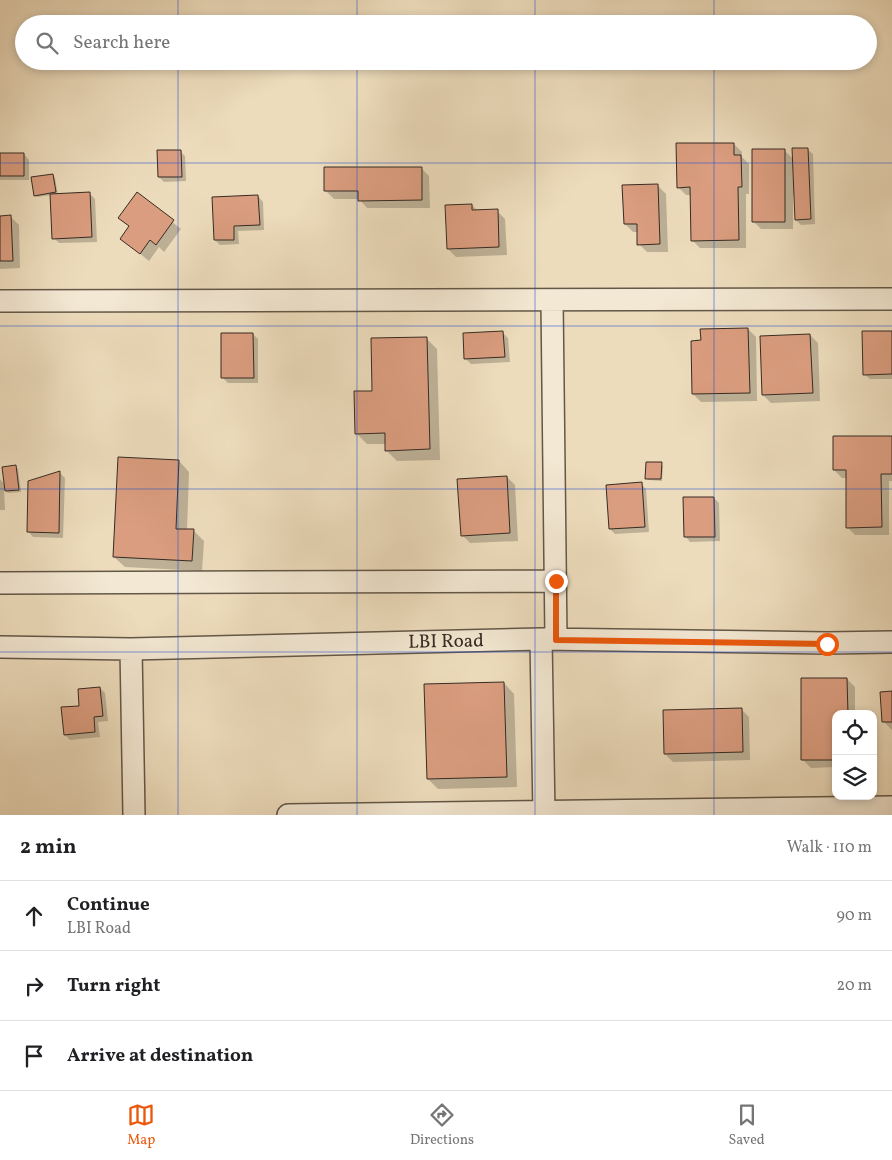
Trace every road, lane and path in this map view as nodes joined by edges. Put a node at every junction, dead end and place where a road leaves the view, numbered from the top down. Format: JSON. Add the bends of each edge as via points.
{"nodes":[{"id":1,"x":892,"y":299,"type":"edge"},
{"id":2,"x":552,"y":300,"type":"junction"},
{"id":3,"x":0,"y":301,"type":"edge"},
{"id":4,"x":556,"y":581,"type":"junction"},
{"id":5,"x":0,"y":583,"type":"edge"},
{"id":6,"x":549,"y":640,"type":"junction"},
{"id":7,"x":892,"y":642,"type":"edge"},
{"id":8,"x":0,"y":647,"type":"edge"},
{"id":9,"x":132,"y":649,"type":"junction"},
{"id":10,"x":892,"y":807,"type":"edge"},
{"id":11,"x":544,"y":813,"type":"edge"},
{"id":12,"x":134,"y":815,"type":"edge"},
{"id":13,"x":288,"y":815,"type":"edge"}],
"edges":[{"from":1,"to":2,"type":"street"},
{"from":2,"to":3,"type":"street"},
{"from":2,"to":4,"type":"street"},
{"from":4,"to":5,"type":"street"},
{"from":4,"to":6,"type":"street"},
{"from":6,"to":7,"type":"street","name":"LBI Road"},
{"from":6,"to":9,"type":"street","name":"LBI Road"},
{"from":6,"to":11,"type":"street"},
{"from":8,"to":9,"type":"street","name":"LBI Road"},
{"from":9,"to":12,"type":"street"},
{"from":10,"to":11,"type":"street"},
{"from":11,"to":13,"type":"street"}]}
